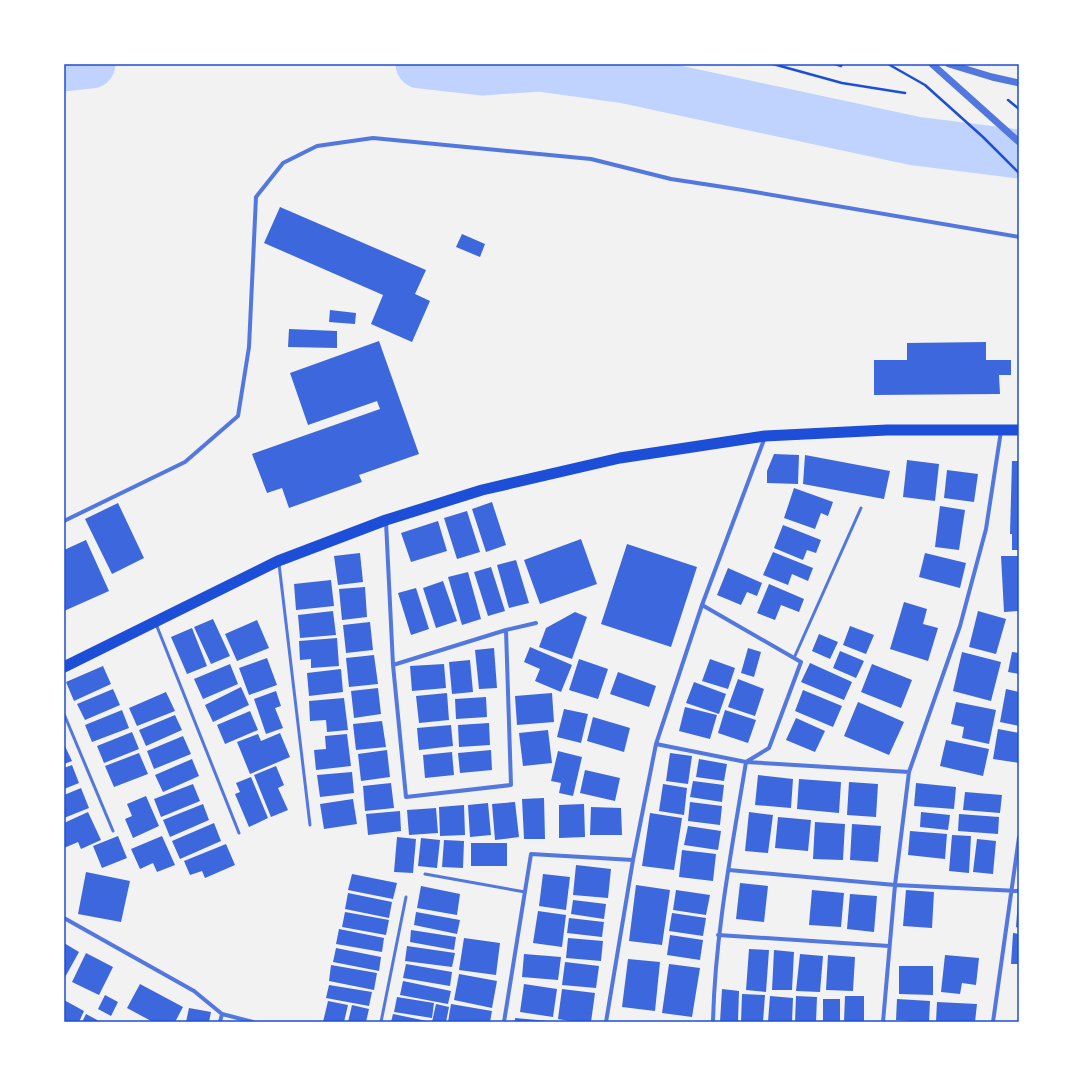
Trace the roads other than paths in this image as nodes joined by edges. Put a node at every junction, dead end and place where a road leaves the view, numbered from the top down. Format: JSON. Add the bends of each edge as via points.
{"nodes":[{"id":1,"x":932,"y":64,"type":"edge"},
{"id":2,"x":949,"y":64,"type":"edge"},
{"id":3,"x":1019,"y":83,"type":"edge"},
{"id":4,"x":1019,"y":142,"type":"edge"},
{"id":5,"x":1019,"y":237,"type":"edge"},
{"id":6,"x":1002,"y":430,"type":"junction"},
{"id":7,"x":1019,"y":430,"type":"edge"},
{"id":8,"x":765,"y":436,"type":"junction"},
{"id":9,"x":861,"y":508,"type":"dead end"},
{"id":10,"x":386,"y":520,"type":"junction"},
{"id":11,"x":64,"y":521,"type":"edge"},
{"id":12,"x":278,"y":561,"type":"junction"},
{"id":13,"x":702,"y":605,"type":"junction"},
{"id":14,"x":156,"y":622,"type":"junction"},
{"id":15,"x":536,"y":623,"type":"dead end"},
{"id":16,"x":506,"y":630,"type":"junction"},
{"id":17,"x":794,"y":658,"type":"junction"},
{"id":18,"x":393,"y":665,"type":"junction"},
{"id":19,"x":64,"y":667,"type":"edge"},
{"id":20,"x":64,"y":714,"type":"edge"},
{"id":21,"x":656,"y":744,"type":"junction"},
{"id":22,"x":746,"y":762,"type":"junction"},
{"id":23,"x":909,"y":772,"type":"junction"},
{"id":24,"x":310,"y":825,"type":"dead end"},
{"id":25,"x":113,"y":831,"type":"dead end"},
{"id":26,"x":239,"y":832,"type":"dead end"},
{"id":27,"x":1019,"y":837,"type":"edge"},
{"id":28,"x":633,"y":860,"type":"junction"},
{"id":29,"x":729,"y":870,"type":"junction"},
{"id":30,"x":425,"y":874,"type":"dead end"},
{"id":31,"x":895,"y":885,"type":"junction"},
{"id":32,"x":1011,"y":890,"type":"junction"},
{"id":33,"x":1019,"y":891,"type":"edge"},
{"id":34,"x":525,"y":892,"type":"junction"},
{"id":35,"x":406,"y":897,"type":"dead end"},
{"id":36,"x":64,"y":918,"type":"edge"},
{"id":37,"x":718,"y":935,"type":"junction"},
{"id":38,"x":889,"y":946,"type":"junction"},
{"id":39,"x":222,"y":1014,"type":"junction"},
{"id":40,"x":220,"y":1022,"type":"edge"},
{"id":41,"x":253,"y":1022,"type":"edge"},
{"id":42,"x":381,"y":1022,"type":"edge"},
{"id":43,"x":504,"y":1022,"type":"edge"},
{"id":44,"x":606,"y":1022,"type":"edge"},
{"id":45,"x":713,"y":1022,"type":"edge"},
{"id":46,"x":883,"y":1022,"type":"edge"},
{"id":47,"x":993,"y":1022,"type":"edge"}],
"edges":[{"from":1,"to":4,"type":"street"},
{"from":2,"to":3,"type":"street"},
{"from":5,"to":11,"type":"street","via":[[671,179],[591,159],[373,138],[317,146],[283,163],[256,196],[249,347],[238,416],[185,462]]},
{"from":6,"to":7,"type":"highway"},
{"from":6,"to":8,"type":"highway","via":[[887,430]]},
{"from":6,"to":23,"type":"street","via":[[986,529],[960,626]]},
{"from":8,"to":10,"type":"highway","via":[[620,458],[482,490]]},
{"from":8,"to":13,"type":"street"},
{"from":9,"to":17,"type":"lane"},
{"from":10,"to":12,"type":"highway"},
{"from":10,"to":18,"type":"street"},
{"from":12,"to":14,"type":"highway"},
{"from":12,"to":24,"type":"lane"},
{"from":13,"to":17,"type":"street"},
{"from":13,"to":21,"type":"street"},
{"from":14,"to":19,"type":"highway"},
{"from":14,"to":26,"type":"lane"},
{"from":15,"to":16,"type":"street"},
{"from":16,"to":18,"type":"street"},
{"from":16,"to":18,"type":"street","via":[[511,785],[406,798]]},
{"from":17,"to":22,"type":"street","via":[[801,662],[770,748]]},
{"from":20,"to":25,"type":"lane"},
{"from":21,"to":22,"type":"street"},
{"from":21,"to":28,"type":"street"},
{"from":22,"to":23,"type":"street"},
{"from":22,"to":29,"type":"street"},
{"from":23,"to":31,"type":"street"},
{"from":27,"to":32,"type":"street"},
{"from":28,"to":34,"type":"street","via":[[530,854]]},
{"from":28,"to":44,"type":"street"},
{"from":29,"to":31,"type":"street"},
{"from":29,"to":37,"type":"street"},
{"from":30,"to":34,"type":"lane"},
{"from":31,"to":32,"type":"street"},
{"from":31,"to":38,"type":"street"},
{"from":32,"to":33,"type":"street"},
{"from":32,"to":47,"type":"street"},
{"from":34,"to":43,"type":"street"},
{"from":35,"to":42,"type":"lane"},
{"from":36,"to":39,"type":"street","via":[[194,991]]},
{"from":37,"to":38,"type":"street"},
{"from":37,"to":45,"type":"street"},
{"from":38,"to":46,"type":"street"},
{"from":39,"to":40,"type":"street"},
{"from":39,"to":41,"type":"street"}]}
